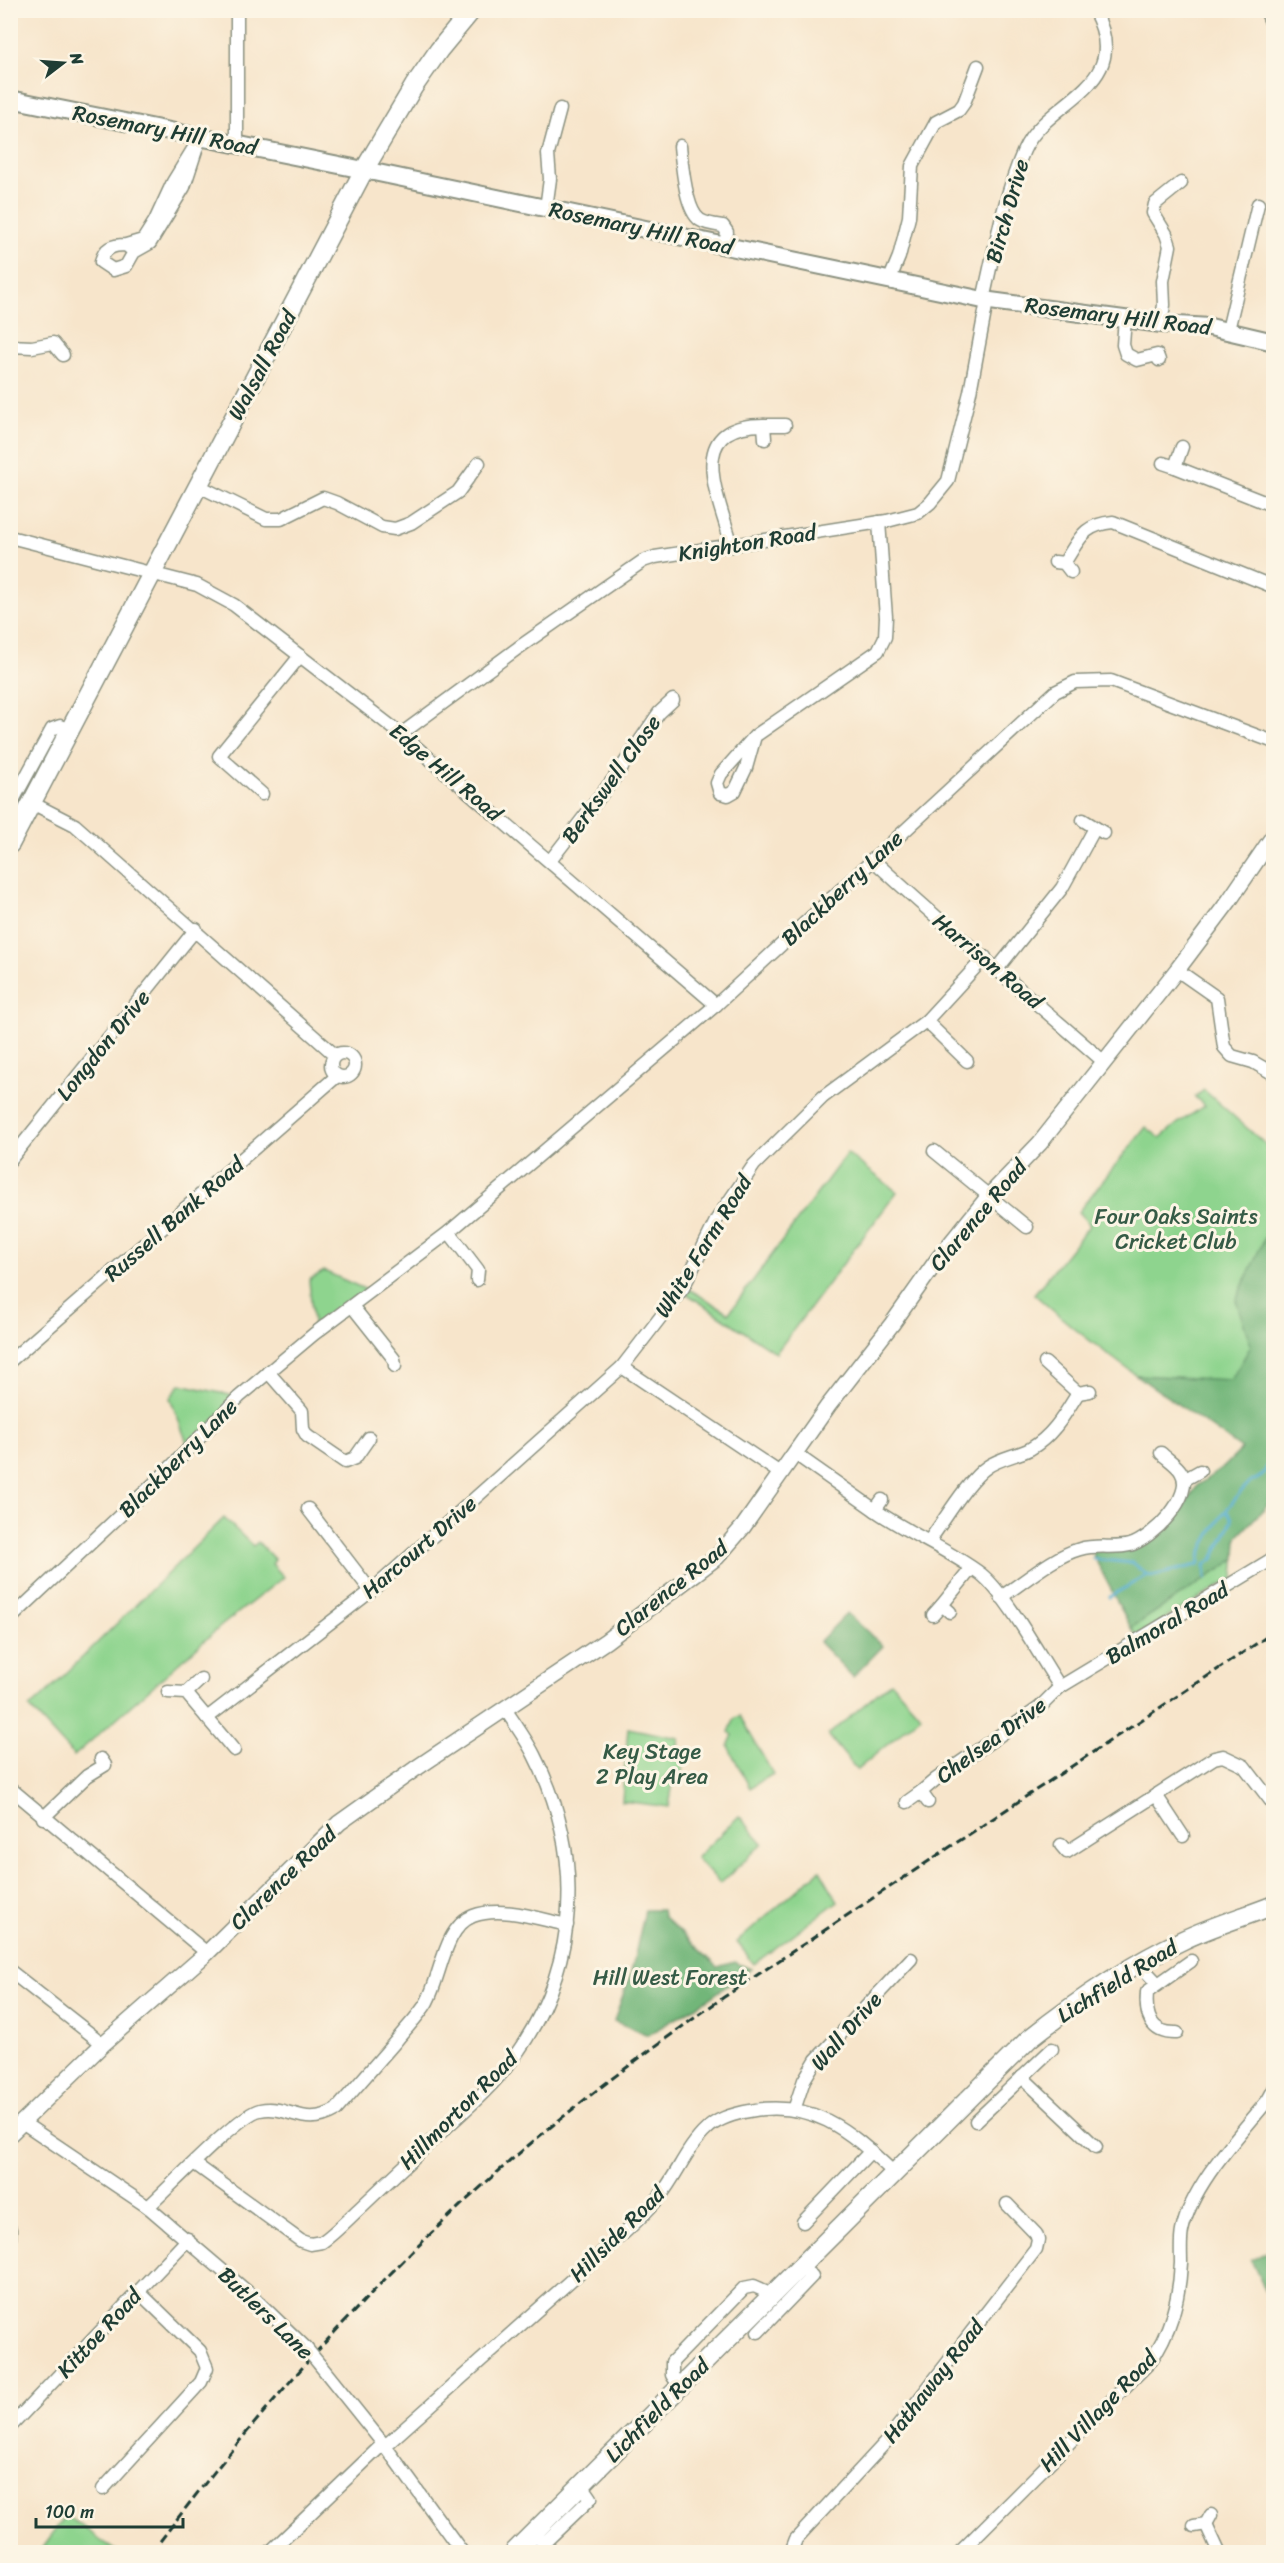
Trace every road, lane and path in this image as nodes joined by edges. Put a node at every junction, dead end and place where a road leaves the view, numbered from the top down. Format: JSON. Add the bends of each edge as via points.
{"nodes":[{"id":1,"x":237,"y":10,"type":"edge"},
{"id":2,"x":472,"y":10,"type":"edge"},
{"id":3,"x":1094,"y":10,"type":"edge"},
{"id":4,"x":1266,"y":10,"type":"edge"},
{"id":5,"x":1274,"y":28,"type":"edge"},
{"id":6,"x":978,"y":66,"type":"dead end"},
{"id":7,"x":10,"y":99,"type":"edge"},
{"id":8,"x":560,"y":109,"type":"dead end"},
{"id":9,"x":200,"y":138,"type":"junction"},
{"id":10,"x":237,"y":145,"type":"junction"},
{"id":11,"x":680,"y":146,"type":"dead end"},
{"id":12,"x":364,"y":170,"type":"junction"},
{"id":13,"x":1181,"y":183,"type":"dead end"},
{"id":14,"x":1258,"y":204,"type":"dead end"},
{"id":15,"x":546,"y":208,"type":"junction"},
{"id":16,"x":725,"y":247,"type":"junction"},
{"id":17,"x":130,"y":248,"type":"dead end"},
{"id":18,"x":889,"y":281,"type":"junction"},
{"id":19,"x":985,"y":300,"type":"junction"},
{"id":20,"x":1125,"y":318,"type":"junction"},
{"id":21,"x":1161,"y":324,"type":"junction"},
{"id":22,"x":1228,"y":330,"type":"junction"},
{"id":23,"x":62,"y":333,"type":"dead end"},
{"id":24,"x":1274,"y":342,"type":"edge"},
{"id":25,"x":53,"y":343,"type":"junction"},
{"id":26,"x":10,"y":346,"type":"edge"},
{"id":27,"x":63,"y":355,"type":"dead end"},
{"id":28,"x":1159,"y":360,"type":"dead end"},
{"id":29,"x":764,"y":425,"type":"junction"},
{"id":30,"x":785,"y":425,"type":"dead end"},
{"id":31,"x":765,"y":439,"type":"dead end"},
{"id":32,"x":1182,"y":447,"type":"dead end"},
{"id":33,"x":478,"y":463,"type":"dead end"},
{"id":34,"x":1163,"y":463,"type":"dead end"},
{"id":35,"x":1176,"y":467,"type":"junction"},
{"id":36,"x":199,"y":486,"type":"junction"},
{"id":37,"x":1274,"y":506,"type":"edge"},
{"id":38,"x":879,"y":522,"type":"junction"},
{"id":39,"x":10,"y":537,"type":"edge"},
{"id":40,"x":732,"y":546,"type":"junction"},
{"id":41,"x":1063,"y":566,"type":"dead end"},
{"id":42,"x":153,"y":574,"type":"junction"},
{"id":43,"x":1274,"y":587,"type":"edge"},
{"id":44,"x":300,"y":656,"type":"junction"},
{"id":45,"x":674,"y":700,"type":"dead end"},
{"id":46,"x":69,"y":731,"type":"junction"},
{"id":47,"x":401,"y":734,"type":"junction"},
{"id":48,"x":755,"y":736,"type":"dead end"},
{"id":49,"x":1274,"y":742,"type":"edge"},
{"id":50,"x":262,"y":794,"type":"dead end"},
{"id":51,"x":32,"y":803,"type":"junction"},
{"id":52,"x":10,"y":806,"type":"edge"},
{"id":53,"x":1083,"y":820,"type":"dead end"},
{"id":54,"x":1274,"y":835,"type":"edge"},
{"id":55,"x":10,"y":844,"type":"edge"},
{"id":56,"x":872,"y":859,"type":"junction"},
{"id":57,"x":550,"y":861,"type":"junction"},
{"id":58,"x":196,"y":930,"type":"junction"},
{"id":59,"x":985,"y":957,"type":"junction"},
{"id":60,"x":998,"y":968,"type":"junction"},
{"id":61,"x":1177,"y":970,"type":"junction"},
{"id":62,"x":716,"y":1005,"type":"junction"},
{"id":63,"x":926,"y":1021,"type":"junction"},
{"id":64,"x":335,"y":1054,"type":"junction"},
{"id":65,"x":968,"y":1061,"type":"dead end"},
{"id":66,"x":1104,"y":1062,"type":"junction"},
{"id":67,"x":1273,"y":1075,"type":"edge"},
{"id":68,"x":337,"y":1076,"type":"junction"},
{"id":69,"x":934,"y":1151,"type":"dead end"},
{"id":70,"x":10,"y":1160,"type":"edge"},
{"id":71,"x":989,"y":1196,"type":"junction"},
{"id":72,"x":1027,"y":1227,"type":"dead end"},
{"id":73,"x":449,"y":1232,"type":"junction"},
{"id":74,"x":477,"y":1280,"type":"dead end"},
{"id":75,"x":352,"y":1306,"type":"junction"},
{"id":76,"x":10,"y":1361,"type":"edge"},
{"id":77,"x":1045,"y":1363,"type":"dead end"},
{"id":78,"x":395,"y":1366,"type":"dead end"},
{"id":79,"x":622,"y":1367,"type":"junction"},
{"id":80,"x":268,"y":1372,"type":"junction"},
{"id":81,"x":369,"y":1438,"type":"dead end"},
{"id":82,"x":794,"y":1453,"type":"junction"},
{"id":83,"x":1161,"y":1453,"type":"dead end"},
{"id":84,"x":1200,"y":1471,"type":"dead end"},
{"id":85,"x":780,"y":1473,"type":"junction"},
{"id":86,"x":1184,"y":1480,"type":"junction"},
{"id":87,"x":308,"y":1509,"type":"dead end"},
{"id":88,"x":929,"y":1540,"type":"junction"},
{"id":89,"x":1274,"y":1558,"type":"edge"},
{"id":90,"x":971,"y":1569,"type":"junction"},
{"id":91,"x":371,"y":1590,"type":"junction"},
{"id":92,"x":1001,"y":1597,"type":"junction"},
{"id":93,"x":933,"y":1615,"type":"dead end"},
{"id":94,"x":10,"y":1619,"type":"edge"},
{"id":95,"x":201,"y":1679,"type":"dead end"},
{"id":96,"x":1060,"y":1687,"type":"junction"},
{"id":97,"x":168,"y":1692,"type":"dead end"},
{"id":98,"x":186,"y":1693,"type":"junction"},
{"id":99,"x":505,"y":1709,"type":"junction"},
{"id":100,"x":207,"y":1718,"type":"junction"},
{"id":101,"x":234,"y":1750,"type":"dead end"},
{"id":102,"x":106,"y":1764,"type":"dead end"},
{"id":103,"x":10,"y":1788,"type":"edge"},
{"id":104,"x":1156,"y":1795,"type":"junction"},
{"id":105,"x":908,"y":1802,"type":"dead end"},
{"id":106,"x":1274,"y":1805,"type":"edge"},
{"id":107,"x":44,"y":1818,"type":"junction"},
{"id":108,"x":1183,"y":1836,"type":"dead end"},
{"id":109,"x":1068,"y":1853,"type":"dead end"},
{"id":110,"x":1274,"y":1905,"type":"edge"},
{"id":111,"x":567,"y":1925,"type":"junction"},
{"id":112,"x":207,"y":1953,"type":"junction"},
{"id":113,"x":911,"y":1959,"type":"dead end"},
{"id":114,"x":1191,"y":1961,"type":"dead end"},
{"id":115,"x":1138,"y":1963,"type":"junction"},
{"id":116,"x":10,"y":1971,"type":"edge"},
{"id":117,"x":1157,"y":1983,"type":"junction"},
{"id":118,"x":1177,"y":2033,"type":"dead end"},
{"id":119,"x":103,"y":2044,"type":"junction"},
{"id":120,"x":1052,"y":2049,"type":"dead end"},
{"id":121,"x":1022,"y":2076,"type":"junction"},
{"id":122,"x":979,"y":2087,"type":"junction"},
{"id":123,"x":1274,"y":2089,"type":"edge"},
{"id":124,"x":994,"y":2102,"type":"junction"},
{"id":125,"x":794,"y":2110,"type":"junction"},
{"id":126,"x":976,"y":2121,"type":"dead end"},
{"id":127,"x":22,"y":2122,"type":"junction"},
{"id":128,"x":10,"y":2134,"type":"edge"},
{"id":129,"x":1096,"y":2147,"type":"dead end"},
{"id":130,"x":871,"y":2151,"type":"junction"},
{"id":131,"x":195,"y":2164,"type":"junction"},
{"id":132,"x":893,"y":2172,"type":"junction"},
{"id":133,"x":1007,"y":2204,"type":"dead end"},
{"id":134,"x":148,"y":2207,"type":"junction"},
{"id":135,"x":803,"y":2222,"type":"dead end"},
{"id":136,"x":10,"y":2229,"type":"edge"},
{"id":137,"x":10,"y":2238,"type":"edge"},
{"id":138,"x":188,"y":2240,"type":"junction"},
{"id":139,"x":800,"y":2267,"type":"junction"},
{"id":140,"x":138,"y":2291,"type":"junction"},
{"id":141,"x":758,"y":2332,"type":"dead end"},
{"id":142,"x":10,"y":2427,"type":"edge"},
{"id":143,"x":384,"y":2445,"type":"junction"},
{"id":144,"x":103,"y":2489,"type":"dead end"},
{"id":145,"x":1204,"y":2522,"type":"dead end"},
{"id":146,"x":540,"y":2538,"type":"junction"},
{"id":147,"x":270,"y":2553,"type":"edge"},
{"id":148,"x":462,"y":2553,"type":"edge"},
{"id":149,"x":514,"y":2553,"type":"edge"},
{"id":150,"x":535,"y":2553,"type":"edge"},
{"id":151,"x":792,"y":2553,"type":"edge"},
{"id":152,"x":960,"y":2553,"type":"edge"},
{"id":153,"x":1220,"y":2553,"type":"edge"}],
"edges":[{"from":1,"to":10,"type":"street"},
{"from":2,"to":12,"type":"main road","name":"Walsall Road","via":[[414,86]]},
{"from":3,"to":19,"type":"street","name":"Birch Drive","via":[[1104,38],[1101,66],[1088,87],[1029,140],[996,241]]},
{"from":4,"to":5,"type":"street"},
{"from":6,"to":18,"type":"street","via":[[959,110],[936,122],[912,166],[909,217]]},
{"from":7,"to":9,"type":"main road","name":"Rosemary Hill Road"},
{"from":8,"to":15,"type":"street","via":[[548,154]]},
{"from":9,"to":10,"type":"main road","name":"Rosemary Hill Road"},
{"from":9,"to":17,"type":"street","via":[[155,221],[142,240]]},
{"from":10,"to":12,"type":"main road","name":"Rosemary Hill Road"},
{"from":11,"to":16,"type":"street","via":[[686,190],[696,218],[723,226],[727,232]]},
{"from":12,"to":15,"type":"main road","name":"Rosemary Hill Road"},
{"from":12,"to":36,"type":"main road","name":"Walsall Road"},
{"from":13,"to":21,"type":"street","via":[[1155,204],[1153,213],[1170,246]]},
{"from":14,"to":22,"type":"street"},
{"from":15,"to":16,"type":"main road","name":"Rosemary Hill Road"},
{"from":16,"to":18,"type":"main road","name":"Rosemary Hill Road"},
{"from":18,"to":19,"type":"main road","name":"Rosemary Hill Road"},
{"from":19,"to":20,"type":"main road","name":"Rosemary Hill Road"},
{"from":19,"to":38,"type":"street","name":"Knighton Road","via":[[970,392],[948,481],[918,513]]},
{"from":20,"to":21,"type":"main road","name":"Rosemary Hill Road"},
{"from":20,"to":28,"type":"street","via":[[1126,354],[1137,360],[1157,355]]},
{"from":21,"to":22,"type":"main road","name":"Rosemary Hill Road"},
{"from":22,"to":24,"type":"main road","name":"Rosemary Hill Road"},
{"from":23,"to":25,"type":"street"},
{"from":25,"to":26,"type":"street"},
{"from":25,"to":27,"type":"street"},
{"from":29,"to":30,"type":"street"},
{"from":29,"to":31,"type":"street"},
{"from":29,"to":40,"type":"street","via":[[744,425],[724,434],[714,447],[710,463]]},
{"from":32,"to":35,"type":"street"},
{"from":33,"to":36,"type":"street","via":[[458,492],[395,529],[382,527],[323,498],[281,519],[266,519]]},
{"from":34,"to":35,"type":"street"},
{"from":35,"to":37,"type":"street"},
{"from":36,"to":42,"type":"main road","name":"Walsall Road"},
{"from":38,"to":40,"type":"street","name":"Knighton Road"},
{"from":38,"to":48,"type":"street","via":[[886,617],[885,637],[878,651]]},
{"from":39,"to":42,"type":"street","name":"Edge Hill Road"},
{"from":40,"to":47,"type":"street","name":"Knighton Road","via":[[643,561]]},
{"from":41,"to":43,"type":"street","via":[[1086,530],[1113,522]]},
{"from":42,"to":44,"type":"street","name":"Edge Hill Road","via":[[216,594]]},
{"from":42,"to":46,"type":"main road","name":"Walsall Road"},
{"from":44,"to":47,"type":"street","name":"Edge Hill Road"},
{"from":44,"to":50,"type":"street","via":[[219,756]]},
{"from":45,"to":57,"type":"street","name":"Berkswell Close","via":[[659,712]]},
{"from":46,"to":51,"type":"main road","name":"Walsall Road"},
{"from":46,"to":52,"type":"street","via":[[60,726],[52,729]]},
{"from":47,"to":57,"type":"street","name":"Edge Hill Road"},
{"from":49,"to":56,"type":"street","name":"Blackberry Lane","via":[[1111,681],[1075,682],[1055,692]]},
{"from":51,"to":55,"type":"main road","name":"Walsall Road"},
{"from":51,"to":58,"type":"street","name":"Russell Bank Road","via":[[75,825]]},
{"from":53,"to":60,"type":"street","via":[[1100,830],[1062,888]]},
{"from":54,"to":61,"type":"street","name":"Clarence Road"},
{"from":56,"to":59,"type":"street","name":"Harrison Road"},
{"from":56,"to":62,"type":"street","name":"Blackberry Lane"},
{"from":57,"to":62,"type":"street","name":"Edge Hill Road"},
{"from":58,"to":64,"type":"street","name":"Russell Bank Road"},
{"from":58,"to":70,"type":"street","name":"Longdon Drive"},
{"from":59,"to":60,"type":"street","name":"Harrison Road"},
{"from":59,"to":63,"type":"street","name":"White Farm Road"},
{"from":60,"to":66,"type":"street","name":"Harrison Road"},
{"from":61,"to":66,"type":"street","name":"Clarence Road"},
{"from":61,"to":67,"type":"street","via":[[1217,998],[1224,1047],[1232,1056],[1253,1062]]},
{"from":62,"to":73,"type":"street","name":"Blackberry Lane"},
{"from":63,"to":65,"type":"street"},
{"from":63,"to":79,"type":"street","name":"White Farm Road","via":[[823,1097],[754,1165],[717,1219],[683,1288]]},
{"from":64,"to":68,"type":"street","via":[[330,1065]]},
{"from":64,"to":68,"type":"street","name":"Russell Bank Road","via":[[347,1053],[355,1062],[351,1075]]},
{"from":66,"to":71,"type":"street","name":"Clarence Road","via":[[1040,1143]]},
{"from":68,"to":76,"type":"street","name":"Russell Bank Road"},
{"from":69,"to":71,"type":"street"},
{"from":71,"to":72,"type":"street"},
{"from":71,"to":82,"type":"street","name":"Clarence Road"},
{"from":73,"to":74,"type":"street","via":[[478,1270]]},
{"from":73,"to":75,"type":"street","name":"Blackberry Lane"},
{"from":75,"to":78,"type":"street","via":[[394,1359]]},
{"from":75,"to":80,"type":"street","name":"Blackberry Lane"},
{"from":77,"to":88,"type":"street","via":[[1084,1392],[1043,1439],[978,1475]]},
{"from":79,"to":85,"type":"street"},
{"from":79,"to":91,"type":"street","name":"Harcourt Drive"},
{"from":80,"to":81,"type":"street","via":[[302,1411],[307,1436],[345,1462],[355,1458]]},
{"from":80,"to":94,"type":"street","name":"Blackberry Lane"},
{"from":82,"to":85,"type":"street","name":"Clarence Road"},
{"from":82,"to":88,"type":"street","via":[[878,1505],[903,1530]]},
{"from":83,"to":86,"type":"street"},
{"from":84,"to":86,"type":"street"},
{"from":85,"to":99,"type":"street","name":"Clarence Road","via":[[717,1557],[606,1641]]},
{"from":86,"to":92,"type":"street","via":[[1179,1504],[1159,1526],[1130,1545],[1080,1549]]},
{"from":87,"to":91,"type":"street"},
{"from":88,"to":90,"type":"street"},
{"from":89,"to":96,"type":"street","name":"Balmoral Road"},
{"from":90,"to":92,"type":"street"},
{"from":90,"to":93,"type":"street","via":[[946,1608]]},
{"from":91,"to":100,"type":"street","name":"Harcourt Drive"},
{"from":92,"to":96,"type":"street"},
{"from":95,"to":98,"type":"street"},
{"from":96,"to":105,"type":"street","name":"Chelsea Drive","via":[[1039,1708],[980,1748],[925,1797]]},
{"from":97,"to":98,"type":"street"},
{"from":98,"to":100,"type":"street"},
{"from":99,"to":111,"type":"street","name":"Hillmorton Road","via":[[533,1754],[555,1808],[567,1875]]},
{"from":99,"to":112,"type":"street","name":"Clarence Road","via":[[339,1823]]},
{"from":100,"to":101,"type":"street"},
{"from":102,"to":107,"type":"street","via":[[87,1776]]},
{"from":103,"to":107,"type":"street"},
{"from":104,"to":106,"type":"street","via":[[1223,1756],[1244,1766]]},
{"from":104,"to":108,"type":"street"},
{"from":104,"to":109,"type":"street"},
{"from":107,"to":112,"type":"street"},
{"from":110,"to":115,"type":"main road","name":"Lichfield Road","via":[[1185,1939]]},
{"from":111,"to":131,"type":"street","via":[[500,1912],[471,1917],[454,1929],[421,2011],[336,2110],[306,2118],[274,2110],[250,2113]]},
{"from":111,"to":131,"type":"street","name":"Hillmorton Road","via":[[564,1948],[547,2000],[514,2058],[329,2236],[315,2243],[301,2241]]},
{"from":112,"to":119,"type":"street","name":"Clarence Road"},
{"from":113,"to":125,"type":"street","name":"Wall Drive","via":[[816,2060]]},
{"from":114,"to":117,"type":"street"},
{"from":115,"to":117,"type":"street"},
{"from":115,"to":122,"type":"main road","name":"Lichfield Road","via":[[1043,2028]]},
{"from":116,"to":119,"type":"street"},
{"from":117,"to":118,"type":"street","via":[[1147,1992],[1146,2011],[1153,2025],[1166,2034]]},
{"from":119,"to":127,"type":"street","name":"Clarence Road"},
{"from":120,"to":121,"type":"street","name":"Lichfield Road"},
{"from":121,"to":124,"type":"street","name":"Lichfield Road"},
{"from":121,"to":129,"type":"street"},
{"from":122,"to":124,"type":"street"},
{"from":122,"to":132,"type":"main road","name":"Lichfield Road"},
{"from":123,"to":152,"type":"street","name":"Hill Village Road","via":[[1212,2168],[1195,2198],[1182,2231],[1176,2307],[1158,2350]]},
{"from":124,"to":126,"type":"street","name":"Lichfield Road"},
{"from":125,"to":130,"type":"street","name":"Hillside Road","via":[[835,2124]]},
{"from":125,"to":143,"type":"street","name":"Hillside Road","via":[[752,2110],[713,2124],[698,2138],[660,2196],[625,2232]]},
{"from":127,"to":128,"type":"street","name":"Clarence Road"},
{"from":127,"to":134,"type":"street","name":"Butlers Lane"},
{"from":130,"to":132,"type":"street","name":"Hillside Road"},
{"from":130,"to":135,"type":"street"},
{"from":131,"to":134,"type":"street"},
{"from":132,"to":139,"type":"main road","name":"Lichfield Road"},
{"from":133,"to":151,"type":"street","name":"Hathaway Road","via":[[1036,2234],[1036,2249],[885,2443],[796,2539]]},
{"from":134,"to":138,"type":"street","name":"Butlers Lane"},
{"from":136,"to":137,"type":"street"},
{"from":138,"to":140,"type":"street","name":"Kittoe Road"},
{"from":138,"to":143,"type":"street","name":"Butlers Lane","bridge":true,"via":[[306,2348]]},
{"from":139,"to":141,"type":"street","via":[[812,2276]]},
{"from":139,"to":146,"type":"main road","name":"Lichfield Road","via":[[582,2485]]},
{"from":140,"to":142,"type":"street","name":"Kittoe Road"},
{"from":140,"to":144,"type":"street","via":[[200,2351],[207,2368],[201,2382]]},
{"from":143,"to":147,"type":"street","name":"Hillside Road"},
{"from":143,"to":148,"type":"street","name":"Butlers Lane"},
{"from":145,"to":153,"type":"street"},
{"from":146,"to":149,"type":"main road","name":"Lichfield Road"},
{"from":146,"to":150,"type":"street"}]}
